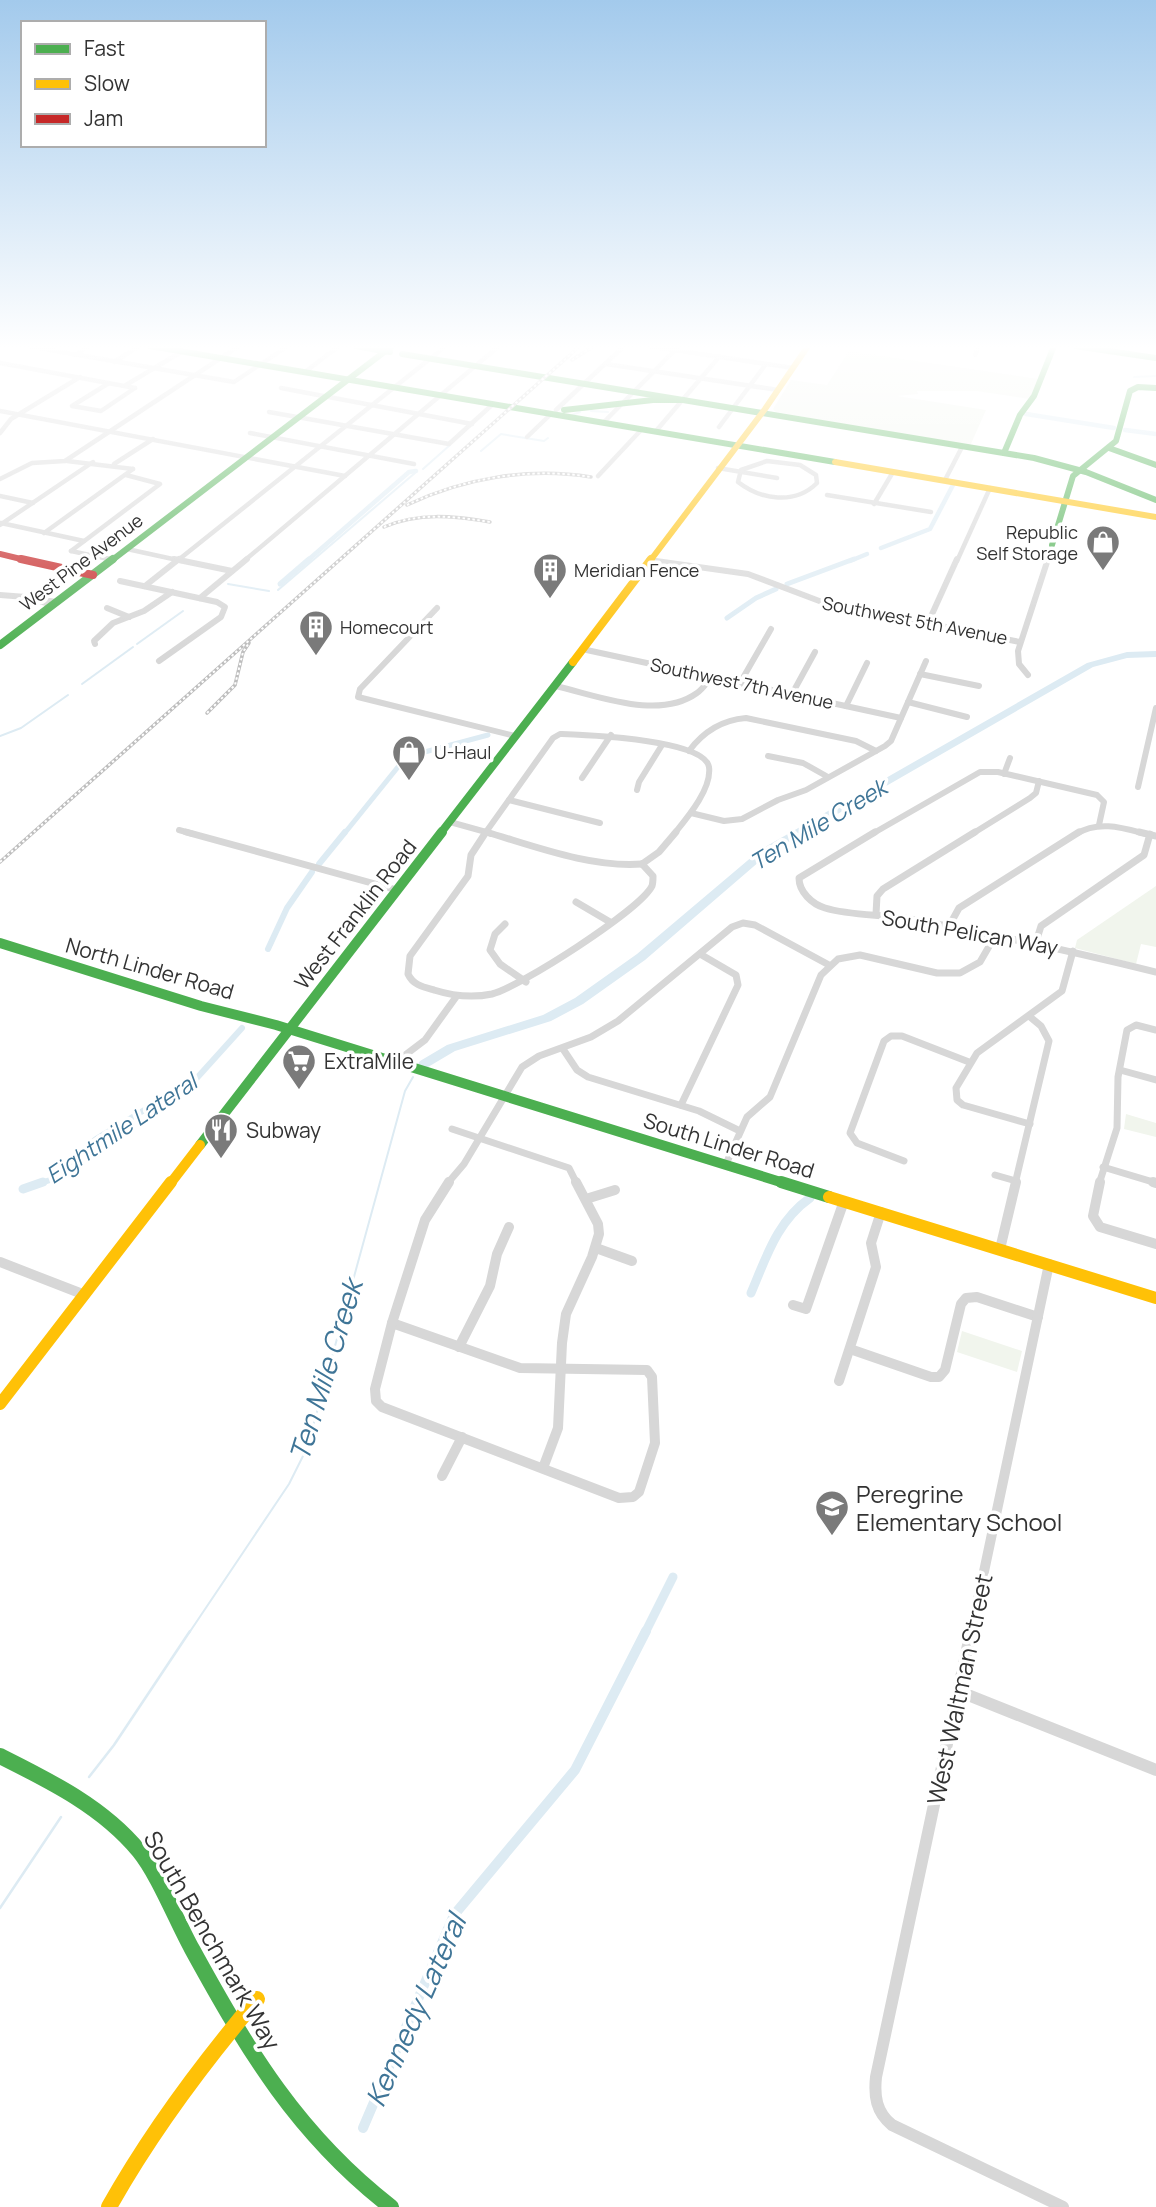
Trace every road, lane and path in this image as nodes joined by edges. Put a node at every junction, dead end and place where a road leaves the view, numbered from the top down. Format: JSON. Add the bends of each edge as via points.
{"nodes":[{"id":1,"x":83,"y":449,"type":"edge"},
{"id":2,"x":137,"y":449,"type":"edge"},
{"id":3,"x":202,"y":449,"type":"edge"},
{"id":4,"x":259,"y":449,"type":"edge"},
{"id":5,"x":316,"y":449,"type":"edge"},
{"id":6,"x":343,"y":449,"type":"edge"},
{"id":7,"x":377,"y":449,"type":"edge"},
{"id":8,"x":623,"y":449,"type":"edge"},
{"id":9,"x":734,"y":449,"type":"edge"},
{"id":10,"x":761,"y":449,"type":"edge"},
{"id":11,"x":961,"y":449,"type":"edge"},
{"id":12,"x":976,"y":449,"type":"edge"},
{"id":13,"x":1006,"y":449,"type":"edge"},
{"id":14,"x":1108,"y":449,"type":"edge"},
{"id":15,"x":1112,"y":449,"type":"edge"},
{"id":16,"x":1004,"y":453,"type":"junction"},
{"id":17,"x":371,"y":454,"type":"junction"},
{"id":18,"x":247,"y":458,"type":"junction"},
{"id":19,"x":65,"y":461,"type":"junction"},
{"id":20,"x":93,"y":462,"type":"junction"},
{"id":21,"x":415,"y":464,"type":"dead end"},
{"id":22,"x":111,"y":465,"type":"junction"},
{"id":23,"x":1156,"y":465,"type":"edge"},
{"id":24,"x":295,"y":467,"type":"junction"},
{"id":25,"x":718,"y":468,"type":"junction"},
{"id":26,"x":1079,"y":470,"type":"junction"},
{"id":27,"x":893,"y":471,"type":"junction"},
{"id":28,"x":739,"y":472,"type":"junction"},
{"id":29,"x":127,"y":475,"type":"junction"},
{"id":30,"x":345,"y":476,"type":"junction"},
{"id":31,"x":598,"y":476,"type":"dead end"},
{"id":32,"x":777,"y":478,"type":"dead end"},
{"id":33,"x":0,"y":479,"type":"edge"},
{"id":34,"x":945,"y":481,"type":"junction"},
{"id":35,"x":990,"y":488,"type":"junction"},
{"id":36,"x":827,"y":495,"type":"dead end"},
{"id":37,"x":0,"y":496,"type":"edge"},
{"id":38,"x":1156,"y":500,"type":"edge"},
{"id":39,"x":1065,"y":501,"type":"junction"},
{"id":40,"x":33,"y":503,"type":"junction"},
{"id":41,"x":874,"y":504,"type":"junction"},
{"id":42,"x":931,"y":512,"type":"dead end"},
{"id":43,"x":1156,"y":517,"type":"edge"},
{"id":44,"x":1,"y":524,"type":"edge"},
{"id":45,"x":44,"y":533,"type":"junction"},
{"id":46,"x":83,"y":541,"type":"junction"},
{"id":47,"x":1052,"y":545,"type":"joint"},
{"id":48,"x":127,"y":549,"type":"junction"},
{"id":49,"x":0,"y":554,"type":"edge"},
{"id":50,"x":113,"y":560,"type":"junction"},
{"id":51,"x":178,"y":560,"type":"junction"},
{"id":52,"x":649,"y":560,"type":"junction"},
{"id":53,"x":232,"y":571,"type":"junction"},
{"id":54,"x":93,"y":575,"type":"junction"},
{"id":55,"x":120,"y":581,"type":"dead end"},
{"id":56,"x":145,"y":586,"type":"junction"},
{"id":57,"x":172,"y":592,"type":"junction"},
{"id":58,"x":0,"y":595,"type":"edge"},
{"id":59,"x":200,"y":598,"type":"junction"},
{"id":60,"x":55,"y":604,"type":"junction"},
{"id":61,"x":107,"y":608,"type":"dead end"},
{"id":62,"x":437,"y":608,"type":"dead end"},
{"id":63,"x":129,"y":617,"type":"junction"},
{"id":64,"x":928,"y":623,"type":"junction"},
{"id":65,"x":771,"y":629,"type":"dead end"},
{"id":66,"x":2,"y":642,"type":"edge"},
{"id":67,"x":1020,"y":642,"type":"junction"},
{"id":68,"x":95,"y":644,"type":"dead end"},
{"id":69,"x":582,"y":649,"type":"junction"},
{"id":70,"x":815,"y":652,"type":"dead end"},
{"id":71,"x":159,"y":661,"type":"dead end"},
{"id":72,"x":926,"y":661,"type":"dead end"},
{"id":73,"x":867,"y":663,"type":"dead end"},
{"id":74,"x":920,"y":674,"type":"junction"},
{"id":75,"x":1028,"y":675,"type":"dead end"},
{"id":76,"x":712,"y":677,"type":"junction"},
{"id":77,"x":740,"y":683,"type":"junction"},
{"id":78,"x":555,"y":685,"type":"junction"},
{"id":79,"x":979,"y":686,"type":"dead end"},
{"id":80,"x":792,"y":694,"type":"junction"},
{"id":81,"x":908,"y":702,"type":"junction"},
{"id":82,"x":846,"y":706,"type":"junction"},
{"id":83,"x":1156,"y":708,"type":"edge"},
{"id":84,"x":967,"y":717,"type":"dead end"},
{"id":85,"x":901,"y":718,"type":"junction"},
{"id":86,"x":611,"y":735,"type":"junction"},
{"id":87,"x":516,"y":736,"type":"junction"},
{"id":88,"x":662,"y":745,"type":"junction"},
{"id":89,"x":689,"y":751,"type":"junction"},
{"id":90,"x":876,"y":751,"type":"junction"},
{"id":91,"x":768,"y":756,"type":"dead end"},
{"id":92,"x":1010,"y":758,"type":"dead end"},
{"id":93,"x":1004,"y":774,"type":"junction"},
{"id":94,"x":828,"y":777,"type":"junction"},
{"id":95,"x":582,"y":778,"type":"dead end"},
{"id":96,"x":1039,"y":782,"type":"junction"},
{"id":97,"x":1138,"y":787,"type":"dead end"},
{"id":98,"x":637,"y":790,"type":"dead end"},
{"id":99,"x":509,"y":800,"type":"junction"},
{"id":100,"x":691,"y":813,"type":"junction"},
{"id":101,"x":450,"y":822,"type":"junction"},
{"id":102,"x":600,"y":823,"type":"dead end"},
{"id":103,"x":1099,"y":825,"type":"junction"},
{"id":104,"x":179,"y":830,"type":"dead end"},
{"id":105,"x":486,"y":832,"type":"junction"},
{"id":106,"x":1153,"y":835,"type":"edge"},
{"id":107,"x":642,"y":864,"type":"junction"},
{"id":108,"x":397,"y":890,"type":"junction"},
{"id":109,"x":576,"y":902,"type":"dead end"},
{"id":110,"x":876,"y":914,"type":"junction"},
{"id":111,"x":610,"y":922,"type":"junction"},
{"id":112,"x":505,"y":924,"type":"dead end"},
{"id":113,"x":948,"y":928,"type":"junction"},
{"id":114,"x":995,"y":936,"type":"junction"},
{"id":115,"x":1036,"y":942,"type":"junction"},
{"id":116,"x":0,"y":943,"type":"edge"},
{"id":117,"x":1073,"y":951,"type":"junction"},
{"id":118,"x":700,"y":954,"type":"junction"},
{"id":119,"x":829,"y":965,"type":"junction"},
{"id":120,"x":1156,"y":972,"type":"edge"},
{"id":121,"x":526,"y":982,"type":"junction"},
{"id":122,"x":456,"y":997,"type":"junction"},
{"id":123,"x":1028,"y":1016,"type":"junction"},
{"id":124,"x":290,"y":1029,"type":"junction"},
{"id":125,"x":1156,"y":1030,"type":"edge"},
{"id":126,"x":563,"y":1049,"type":"junction"},
{"id":127,"x":396,"y":1062,"type":"junction"},
{"id":128,"x":970,"y":1062,"type":"junction"},
{"id":129,"x":1120,"y":1070,"type":"junction"},
{"id":130,"x":1156,"y":1080,"type":"edge"},
{"id":131,"x":505,"y":1095,"type":"junction"},
{"id":132,"x":681,"y":1105,"type":"junction"},
{"id":133,"x":1030,"y":1124,"type":"junction"},
{"id":134,"x":452,"y":1129,"type":"dead end"},
{"id":135,"x":740,"y":1130,"type":"junction"},
{"id":136,"x":480,"y":1138,"type":"junction"},
{"id":137,"x":904,"y":1161,"type":"dead end"},
{"id":138,"x":726,"y":1164,"type":"junction"},
{"id":139,"x":1103,"y":1167,"type":"junction"},
{"id":140,"x":995,"y":1175,"type":"dead end"},
{"id":141,"x":1016,"y":1181,"type":"junction"},
{"id":142,"x":1156,"y":1183,"type":"edge"},
{"id":143,"x":615,"y":1190,"type":"dead end"},
{"id":144,"x":586,"y":1199,"type":"junction"},
{"id":145,"x":844,"y":1201,"type":"junction"},
{"id":146,"x":881,"y":1212,"type":"junction"},
{"id":147,"x":509,"y":1227,"type":"dead end"},
{"id":148,"x":1156,"y":1244,"type":"edge"},
{"id":149,"x":596,"y":1248,"type":"junction"},
{"id":150,"x":1000,"y":1249,"type":"junction"},
{"id":151,"x":632,"y":1261,"type":"dead end"},
{"id":152,"x":0,"y":1262,"type":"edge"},
{"id":153,"x":1049,"y":1264,"type":"junction"},
{"id":154,"x":85,"y":1295,"type":"junction"},
{"id":155,"x":1156,"y":1297,"type":"edge"},
{"id":156,"x":793,"y":1305,"type":"dead end"},
{"id":157,"x":1038,"y":1317,"type":"junction"},
{"id":158,"x":392,"y":1322,"type":"junction"},
{"id":159,"x":459,"y":1347,"type":"junction"},
{"id":160,"x":850,"y":1349,"type":"junction"},
{"id":161,"x":560,"y":1369,"type":"junction"},
{"id":162,"x":839,"y":1381,"type":"dead end"},
{"id":163,"x":0,"y":1404,"type":"edge"},
{"id":164,"x":462,"y":1437,"type":"junction"},
{"id":165,"x":543,"y":1468,"type":"junction"},
{"id":166,"x":442,"y":1476,"type":"dead end"},
{"id":167,"x":958,"y":1692,"type":"junction"},
{"id":168,"x":0,"y":1756,"type":"edge"},
{"id":169,"x":1156,"y":1770,"type":"edge"},
{"id":170,"x":257,"y":1999,"type":"dead end"},
{"id":171,"x":234,"y":2026,"type":"junction"},
{"id":172,"x":109,"y":2207,"type":"edge"},
{"id":173,"x":391,"y":2207,"type":"edge"},
{"id":174,"x":1063,"y":2207,"type":"edge"}],
"edges":[{"from":1,"to":19,"type":"street"},
{"from":2,"to":22,"type":"street"},
{"from":3,"to":18,"type":"street"},
{"from":4,"to":18,"type":"main road","name":"West Pine Avenue"},
{"from":5,"to":24,"type":"street"},
{"from":6,"to":17,"type":"street"},
{"from":7,"to":17,"type":"street"},
{"from":8,"to":31,"type":"street"},
{"from":9,"to":25,"type":"main road","name":"West Franklin Road"},
{"from":10,"to":27,"type":"main road"},
{"from":11,"to":34,"type":"street"},
{"from":12,"to":16,"type":"main road"},
{"from":13,"to":16,"type":"main road"},
{"from":14,"to":26,"type":"main road"},
{"from":15,"to":23,"type":"main road"},
{"from":16,"to":26,"type":"main road"},
{"from":17,"to":21,"type":"street"},
{"from":17,"to":30,"type":"street"},
{"from":18,"to":24,"type":"street"},
{"from":18,"to":48,"type":"main road","name":"West Pine Avenue"},
{"from":19,"to":20,"type":"street"},
{"from":19,"to":33,"type":"street","via":[[32,463]]},
{"from":20,"to":22,"type":"street"},
{"from":20,"to":40,"type":"street"},
{"from":22,"to":29,"type":"street","via":[[133,469]]},
{"from":24,"to":30,"type":"street"},
{"from":24,"to":51,"type":"street"},
{"from":25,"to":28,"type":"street"},
{"from":25,"to":52,"type":"main road","name":"West Franklin Road"},
{"from":26,"to":38,"type":"main road"},
{"from":26,"to":39,"type":"main road"},
{"from":27,"to":34,"type":"main road"},
{"from":27,"to":41,"type":"street"},
{"from":28,"to":28,"type":"street","via":[[741,485],[770,496],[797,495],[817,483],[812,471],[784,462],[758,462]]},
{"from":28,"to":32,"type":"street"},
{"from":29,"to":45,"type":"street"},
{"from":29,"to":46,"type":"street","via":[[160,483]]},
{"from":30,"to":53,"type":"street"},
{"from":34,"to":35,"type":"main road"},
{"from":35,"to":39,"type":"main road"},
{"from":35,"to":64,"type":"street"},
{"from":36,"to":41,"type":"street"},
{"from":37,"to":40,"type":"street"},
{"from":39,"to":43,"type":"main road"},
{"from":39,"to":47,"type":"main road"},
{"from":40,"to":44,"type":"street"},
{"from":41,"to":42,"type":"street"},
{"from":44,"to":45,"type":"street"},
{"from":45,"to":46,"type":"street"},
{"from":46,"to":50,"type":"street","via":[[71,551]]},
{"from":47,"to":67,"type":"street"},
{"from":48,"to":50,"type":"main road","name":"West Pine Avenue"},
{"from":48,"to":51,"type":"street"},
{"from":49,"to":54,"type":"main road"},
{"from":50,"to":54,"type":"main road","name":"West Pine Avenue"},
{"from":51,"to":53,"type":"street"},
{"from":51,"to":56,"type":"street"},
{"from":52,"to":64,"type":"street","name":"Southwest 5th Avenue","via":[[748,574],[822,602]]},
{"from":52,"to":69,"type":"main road","name":"West Franklin Road"},
{"from":53,"to":59,"type":"street"},
{"from":54,"to":60,"type":"main road","name":"West Pine Avenue"},
{"from":55,"to":56,"type":"street"},
{"from":56,"to":57,"type":"street"},
{"from":57,"to":59,"type":"street"},
{"from":57,"to":63,"type":"street"},
{"from":58,"to":60,"type":"street"},
{"from":59,"to":71,"type":"street","via":[[225,607],[221,617]]},
{"from":60,"to":66,"type":"main road","name":"West Pine Avenue"},
{"from":61,"to":63,"type":"street"},
{"from":62,"to":87,"type":"street","via":[[358,696]]},
{"from":63,"to":68,"type":"street","via":[[113,623]]},
{"from":64,"to":67,"type":"street","name":"Southwest 5th Avenue"},
{"from":65,"to":77,"type":"street"},
{"from":67,"to":75,"type":"street","via":[[1018,659]]},
{"from":69,"to":76,"type":"street","name":"Southwest 7th Avenue"},
{"from":69,"to":78,"type":"main road","name":"West Franklin Road"},
{"from":70,"to":80,"type":"street"},
{"from":72,"to":74,"type":"street"},
{"from":73,"to":82,"type":"street"},
{"from":74,"to":79,"type":"street"},
{"from":74,"to":81,"type":"street"},
{"from":76,"to":77,"type":"street","name":"Southwest 7th Avenue"},
{"from":76,"to":78,"type":"street","via":[[695,694],[662,705]]},
{"from":77,"to":80,"type":"street","name":"Southwest 7th Avenue"},
{"from":78,"to":87,"type":"main road","name":"West Franklin Road"},
{"from":80,"to":82,"type":"street","name":"Southwest 7th Avenue"},
{"from":81,"to":84,"type":"street"},
{"from":81,"to":85,"type":"street"},
{"from":82,"to":85,"type":"street","name":"Southwest 7th Avenue"},
{"from":83,"to":97,"type":"street"},
{"from":85,"to":90,"type":"street","via":[[891,741]]},
{"from":86,"to":88,"type":"street"},
{"from":86,"to":95,"type":"street"},
{"from":86,"to":99,"type":"street","via":[[565,733],[553,738]]},
{"from":87,"to":101,"type":"main road","name":"West Franklin Road"},
{"from":88,"to":89,"type":"street"},
{"from":88,"to":98,"type":"street"},
{"from":89,"to":90,"type":"street","via":[[701,736],[740,718],[856,741]]},
{"from":89,"to":100,"type":"street","via":[[706,760],[711,770]]},
{"from":90,"to":94,"type":"street"},
{"from":91,"to":94,"type":"street","via":[[803,763]]},
{"from":92,"to":93,"type":"street"},
{"from":93,"to":96,"type":"street"},
{"from":93,"to":110,"type":"street","name":"South Pelican Way","via":[[986,771],[971,775],[799,878],[801,890],[818,905]]},
{"from":94,"to":100,"type":"street","via":[[742,819],[724,821]]},
{"from":96,"to":103,"type":"street","via":[[1102,798]]},
{"from":96,"to":110,"type":"street","via":[[1030,798],[883,889],[877,896]]},
{"from":99,"to":102,"type":"street"},
{"from":99,"to":105,"type":"street"},
{"from":100,"to":107,"type":"street"},
{"from":101,"to":105,"type":"street"},
{"from":101,"to":108,"type":"main road","name":"West Franklin Road"},
{"from":103,"to":106,"type":"street"},
{"from":103,"to":113,"type":"street","via":[[1075,834],[959,908]]},
{"from":104,"to":108,"type":"street"},
{"from":105,"to":107,"type":"street","via":[[617,866]]},
{"from":105,"to":122,"type":"street","via":[[471,855],[468,876],[406,966],[407,976],[416,985]]},
{"from":106,"to":115,"type":"street","via":[[1144,855],[1041,926]]},
{"from":107,"to":111,"type":"street","via":[[651,872],[653,885]]},
{"from":108,"to":124,"type":"main road","name":"West Franklin Road"},
{"from":109,"to":111,"type":"street"},
{"from":110,"to":113,"type":"street","name":"South Pelican Way"},
{"from":111,"to":121,"type":"street"},
{"from":112,"to":121,"type":"street","via":[[493,937],[489,952],[494,961]]},
{"from":113,"to":114,"type":"street","name":"South Pelican Way"},
{"from":114,"to":115,"type":"street","name":"South Pelican Way"},
{"from":114,"to":119,"type":"street","via":[[987,956],[957,974],[867,956],[847,957]]},
{"from":115,"to":117,"type":"street","name":"South Pelican Way"},
{"from":116,"to":124,"type":"main road","name":"North Linder Road"},
{"from":117,"to":120,"type":"street","name":"South Pelican Way"},
{"from":117,"to":123,"type":"street","via":[[1062,991]]},
{"from":118,"to":119,"type":"street","via":[[743,923]]},
{"from":118,"to":126,"type":"street","via":[[605,1029]]},
{"from":118,"to":132,"type":"street","via":[[736,975],[738,985]]},
{"from":119,"to":135,"type":"street","via":[[769,1097]]},
{"from":121,"to":122,"type":"street","via":[[482,997]]},
{"from":122,"to":127,"type":"street","via":[[425,1040]]},
{"from":123,"to":128,"type":"street"},
{"from":123,"to":133,"type":"street","via":[[1041,1026],[1049,1041]]},
{"from":124,"to":127,"type":"main road","name":"South Linder Road"},
{"from":124,"to":154,"type":"main road","name":"West Franklin Road"},
{"from":125,"to":129,"type":"street","via":[[1132,1026],[1127,1030]]},
{"from":126,"to":131,"type":"street","via":[[527,1063]]},
{"from":126,"to":132,"type":"street","via":[[577,1070],[588,1077]]},
{"from":127,"to":131,"type":"main road","name":"South Linder Road"},
{"from":128,"to":133,"type":"street","via":[[956,1088],[957,1100],[970,1108]]},
{"from":128,"to":137,"type":"street","via":[[902,1036],[884,1041],[851,1127],[853,1140]]},
{"from":129,"to":130,"type":"street"},
{"from":129,"to":139,"type":"street","via":[[1118,1128]]},
{"from":131,"to":136,"type":"street"},
{"from":131,"to":138,"type":"main road","name":"South Linder Road"},
{"from":132,"to":135,"type":"street"},
{"from":133,"to":141,"type":"street"},
{"from":134,"to":136,"type":"street"},
{"from":135,"to":138,"type":"street"},
{"from":136,"to":144,"type":"street","via":[[569,1168]]},
{"from":136,"to":158,"type":"street","via":[[429,1211]]},
{"from":138,"to":145,"type":"main road","name":"South Linder Road"},
{"from":139,"to":142,"type":"street"},
{"from":139,"to":148,"type":"street","via":[[1093,1216],[1096,1224]]},
{"from":140,"to":141,"type":"street"},
{"from":141,"to":150,"type":"street"},
{"from":143,"to":144,"type":"street"},
{"from":144,"to":149,"type":"street","via":[[600,1233]]},
{"from":145,"to":146,"type":"main road","name":"South Linder Road"},
{"from":145,"to":156,"type":"street","via":[[806,1309]]},
{"from":146,"to":150,"type":"main road","name":"South Linder Road"},
{"from":146,"to":160,"type":"street","via":[[872,1243],[876,1267]]},
{"from":147,"to":159,"type":"street","via":[[490,1286]]},
{"from":149,"to":151,"type":"street"},
{"from":149,"to":161,"type":"street","via":[[567,1310]]},
{"from":150,"to":153,"type":"main road","name":"South Linder Road"},
{"from":152,"to":154,"type":"street"},
{"from":153,"to":155,"type":"main road","name":"South Linder Road"},
{"from":153,"to":157,"type":"street","name":"West Waltman Street"},
{"from":154,"to":163,"type":"main road","name":"West Franklin Road"},
{"from":157,"to":160,"type":"street","via":[[977,1297],[966,1298],[939,1377]]},
{"from":157,"to":167,"type":"street","name":"West Waltman Street"},
{"from":158,"to":159,"type":"street"},
{"from":158,"to":164,"type":"street","via":[[376,1401]]},
{"from":159,"to":161,"type":"street","via":[[520,1368]]},
{"from":160,"to":162,"type":"street"},
{"from":161,"to":165,"type":"street","via":[[559,1426]]},
{"from":161,"to":165,"type":"street","via":[[647,1370],[652,1377],[654,1443],[639,1492],[633,1497],[619,1498]]},
{"from":164,"to":165,"type":"street"},
{"from":164,"to":166,"type":"street"},
{"from":167,"to":169,"type":"street"},
{"from":167,"to":174,"type":"street","name":"West Waltman Street","via":[[874,2097],[879,2113],[892,2125]]},
{"from":168,"to":171,"type":"main road","name":"South Benchmark Way","via":[[58,1784],[123,1830],[141,1853]]},
{"from":170,"to":171,"type":"main road"},
{"from":171,"to":172,"type":"main road","via":[[167,2113]]},
{"from":171,"to":173,"type":"main road","name":"South Benchmark Way","via":[[310,2131],[372,2196]]}]}
